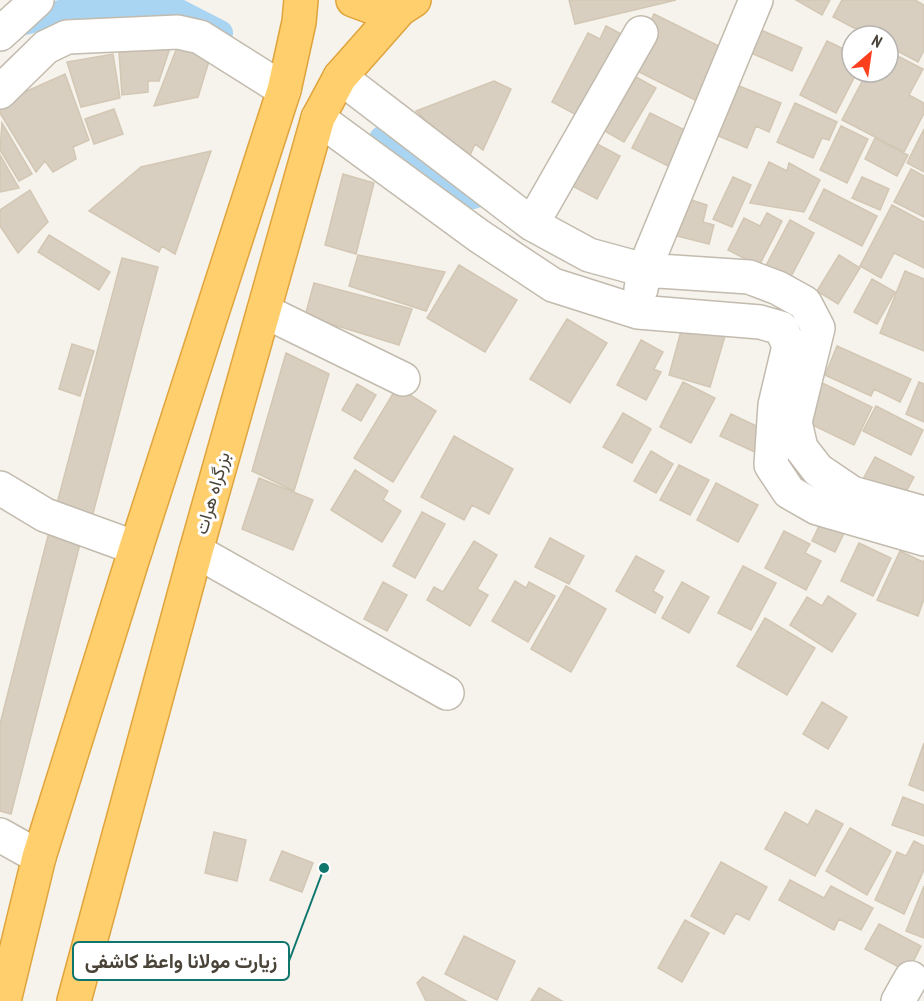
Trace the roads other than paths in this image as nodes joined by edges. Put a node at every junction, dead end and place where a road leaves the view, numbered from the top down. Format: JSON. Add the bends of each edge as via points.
{"nodes":[{"id":1,"x":37,"y":0,"type":"edge"},
{"id":2,"x":301,"y":0,"type":"edge"},
{"id":3,"x":353,"y":0,"type":"edge"},
{"id":4,"x":756,"y":0,"type":"edge"},
{"id":5,"x":407,"y":4,"type":"edge"},
{"id":6,"x":641,"y":33,"type":"dead end"},
{"id":7,"x":0,"y":34,"type":"edge"},
{"id":8,"x":340,"y":77,"type":"junction"},
{"id":9,"x":284,"y":90,"type":"junction"},
{"id":10,"x":0,"y":92,"type":"edge"},
{"id":11,"x":318,"y":118,"type":"junction"},
{"id":12,"x":532,"y":224,"type":"junction"},
{"id":13,"x":644,"y":270,"type":"junction"},
{"id":14,"x":264,"y":310,"type":"junction"},
{"id":15,"x":638,"y":312,"type":"junction"},
{"id":16,"x":403,"y":380,"type":"dead end"},
{"id":17,"x":0,"y":488,"type":"edge"},
{"id":18,"x":919,"y":525,"type":"edge"},
{"id":19,"x":136,"y":548,"type":"junction"},
{"id":20,"x":196,"y":550,"type":"junction"},
{"id":21,"x":447,"y":693,"type":"dead end"},
{"id":22,"x":0,"y":836,"type":"edge"},
{"id":23,"x":39,"y":857,"type":"junction"},
{"id":24,"x":4,"y":1001,"type":"edge"},
{"id":25,"x":74,"y":1001,"type":"edge"}],
"edges":[{"from":1,"to":7,"type":"street"},
{"from":2,"to":9,"type":"highway","via":[[300,22]]},
{"from":3,"to":5,"type":"highway","via":[[369,6]]},
{"from":4,"to":13,"type":"street"},
{"from":5,"to":8,"type":"highway","name":"بزرگراه هرات"},
{"from":6,"to":12,"type":"street"},
{"from":8,"to":11,"type":"highway","name":"بزرگراه هرات"},
{"from":8,"to":12,"type":"street"},
{"from":9,"to":10,"type":"street","via":[[200,38],[178,32],[67,37],[46,48]]},
{"from":9,"to":19,"type":"highway"},
{"from":11,"to":14,"type":"highway","name":"بزرگراه هرات"},
{"from":11,"to":15,"type":"street","via":[[552,285]]},
{"from":12,"to":13,"type":"street","via":[[589,255]]},
{"from":13,"to":15,"type":"street"},
{"from":13,"to":18,"type":"street","via":[[748,277],[805,303],[818,328],[795,422],[801,448],[818,470],[852,493]]},
{"from":14,"to":16,"type":"street"},
{"from":14,"to":20,"type":"highway","name":"بزرگراه هرات"},
{"from":15,"to":18,"type":"street","via":[[760,322],[781,328],[789,346],[775,405],[771,465],[789,492],[817,508]]},
{"from":17,"to":19,"type":"street","via":[[45,515]]},
{"from":19,"to":23,"type":"highway"},
{"from":20,"to":21,"type":"street"},
{"from":20,"to":25,"type":"highway","name":"بزرگراه هرات"},
{"from":22,"to":23,"type":"street"},
{"from":23,"to":24,"type":"highway"}]}
